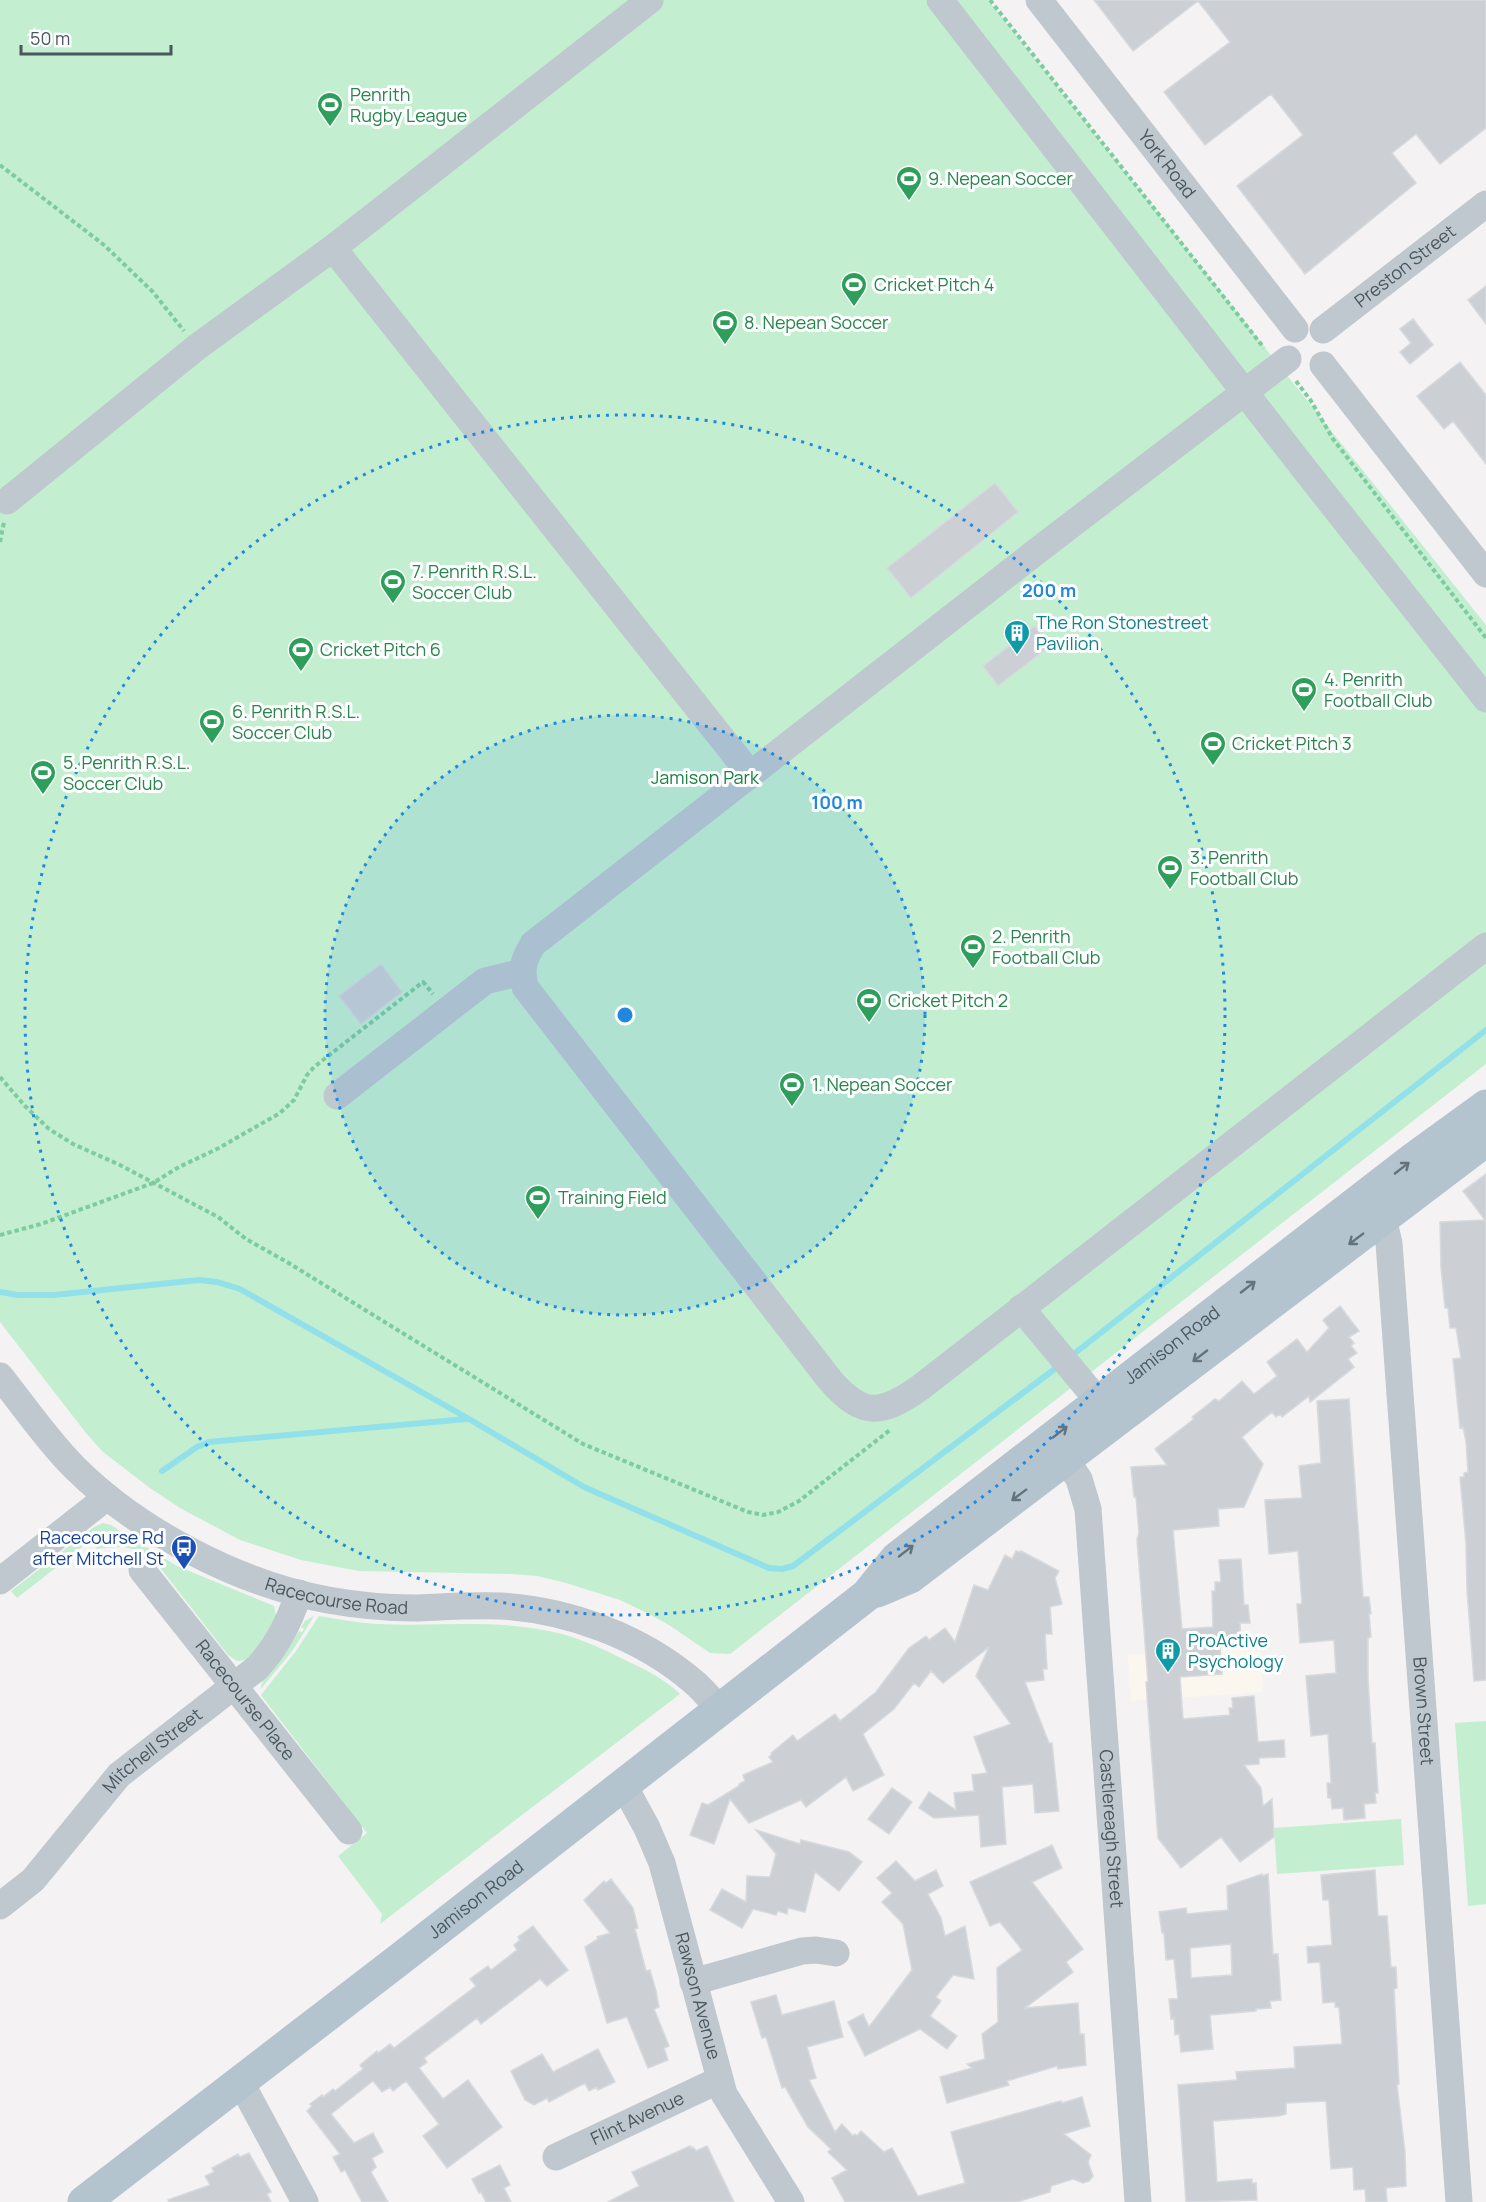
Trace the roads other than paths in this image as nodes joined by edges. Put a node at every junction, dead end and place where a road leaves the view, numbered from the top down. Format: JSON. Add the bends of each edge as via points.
{"nodes":[{"id":1,"x":650,"y":0,"type":"edge"},
{"id":2,"x":940,"y":0,"type":"edge"},
{"id":3,"x":1039,"y":0,"type":"edge"},
{"id":4,"x":1486,"y":204,"type":"edge"},
{"id":5,"x":333,"y":248,"type":"junction"},
{"id":6,"x":1295,"y":329,"type":"junction"},
{"id":7,"x":1323,"y":330,"type":"junction"},
{"id":8,"x":1282,"y":363,"type":"junction"},
{"id":9,"x":1323,"y":365,"type":"junction"},
{"id":10,"x":1245,"y":391,"type":"junction"},
{"id":11,"x":7,"y":501,"type":"dead end"},
{"id":12,"x":1486,"y":574,"type":"edge"},
{"id":13,"x":1486,"y":699,"type":"edge"},
{"id":14,"x":751,"y":775,"type":"junction"},
{"id":15,"x":1486,"y":946,"type":"edge"},
{"id":16,"x":522,"y":972,"type":"junction"},
{"id":17,"x":338,"y":1096,"type":"dead end"},
{"id":18,"x":1486,"y":1106,"type":"edge"},
{"id":19,"x":1486,"y":1140,"type":"edge"},
{"id":20,"x":1383,"y":1219,"type":"junction"},
{"id":21,"x":1021,"y":1308,"type":"junction"},
{"id":22,"x":0,"y":1376,"type":"edge"},
{"id":23,"x":1099,"y":1402,"type":"junction"},
{"id":24,"x":1066,"y":1460,"type":"junction"},
{"id":25,"x":107,"y":1497,"type":"junction"},
{"id":26,"x":142,"y":1570,"type":"dead end"},
{"id":27,"x":0,"y":1581,"type":"edge"},
{"id":28,"x":299,"y":1593,"type":"junction"},
{"id":29,"x":867,"y":1595,"type":"junction"},
{"id":30,"x":234,"y":1685,"type":"junction"},
{"id":31,"x":720,"y":1709,"type":"junction"},
{"id":32,"x":623,"y":1784,"type":"junction"},
{"id":33,"x":349,"y":1831,"type":"dead end"},
{"id":34,"x":0,"y":1906,"type":"edge"},
{"id":35,"x":836,"y":1953,"type":"dead end"},
{"id":36,"x":693,"y":1982,"type":"junction"},
{"id":37,"x":719,"y":2080,"type":"junction"},
{"id":38,"x":240,"y":2081,"type":"junction"},
{"id":39,"x":556,"y":2157,"type":"dead end"},
{"id":40,"x":84,"y":2202,"type":"edge"},
{"id":41,"x":305,"y":2202,"type":"edge"},
{"id":42,"x":791,"y":2202,"type":"edge"},
{"id":43,"x":1138,"y":2202,"type":"edge"},
{"id":44,"x":1459,"y":2202,"type":"edge"}],
"edges":[{"from":1,"to":5,"type":"street"},
{"from":2,"to":10,"type":"street"},
{"from":3,"to":6,"type":"street","name":"York Road"},
{"from":4,"to":7,"type":"street","name":"Preston Street"},
{"from":5,"to":11,"type":"street","via":[[197,347]]},
{"from":5,"to":14,"type":"street"},
{"from":6,"to":7,"type":"street","via":[[1309,325]]},
{"from":6,"to":8,"type":"street","via":[[1285,346]]},
{"from":7,"to":9,"type":"street","via":[[1330,344]]},
{"from":8,"to":9,"type":"street","via":[[1304,370]]},
{"from":8,"to":10,"type":"street"},
{"from":9,"to":12,"type":"street"},
{"from":10,"to":13,"type":"street"},
{"from":10,"to":14,"type":"street"},
{"from":14,"to":16,"type":"street","via":[[533,944]]},
{"from":15,"to":21,"type":"street"},
{"from":16,"to":17,"type":"street","via":[[484,981]]},
{"from":16,"to":21,"type":"street","via":[[525,987],[845,1397],[858,1406],[886,1407],[902,1401]]},
{"from":23,"to":18,"type":"main road","name":"Jamison Road","one_way":true},
{"from":19,"to":20,"type":"main road","name":"Jamison Road"},
{"from":20,"to":24,"type":"main road","name":"Jamison Road","one_way":true},
{"from":20,"to":44,"type":"street","name":"Brown Street","via":[[1389,1243]]},
{"from":21,"to":23,"type":"street"},
{"from":22,"to":25,"type":"street","name":"Racecourse Road","via":[[72,1465]]},
{"from":29,"to":23,"type":"main road","name":"Jamison Road","one_way":true,"via":[[897,1558]]},
{"from":24,"to":29,"type":"main road","name":"Jamison Road","one_way":true,"via":[[910,1577]]},
{"from":24,"to":43,"type":"street","name":"Castlereagh Street","via":[[1079,1479],[1088,1509]]},
{"from":25,"to":27,"type":"street"},
{"from":25,"to":28,"type":"street","name":"Racecourse Road","via":[[155,1531],[204,1557]]},
{"from":26,"to":30,"type":"street","name":"Racecourse Place"},
{"from":28,"to":30,"type":"street","name":"Mitchell Street","via":[[275,1647],[257,1668]]},
{"from":28,"to":31,"type":"street","name":"Racecourse Road","via":[[386,1607],[500,1606],[562,1615],[611,1632],[665,1661],[696,1684]]},
{"from":29,"to":31,"type":"main road","name":"Jamison Road"},
{"from":30,"to":33,"type":"street","name":"Racecourse Place"},
{"from":30,"to":34,"type":"street","name":"Mitchell Street","via":[[119,1776],[33,1880]]},
{"from":31,"to":32,"type":"main road","name":"Jamison Road"},
{"from":32,"to":36,"type":"street","name":"Rawson Avenue","via":[[662,1863]]},
{"from":32,"to":38,"type":"main road","name":"Jamison Road"},
{"from":35,"to":36,"type":"street","via":[[802,1951]]},
{"from":36,"to":37,"type":"street","name":"Rawson Avenue"},
{"from":37,"to":39,"type":"street","name":"Flint Avenue"},
{"from":37,"to":42,"type":"street","name":"Rawson Avenue","via":[[729,2103]]},
{"from":38,"to":40,"type":"main road","name":"Jamison Road"},
{"from":38,"to":41,"type":"street"}]}
